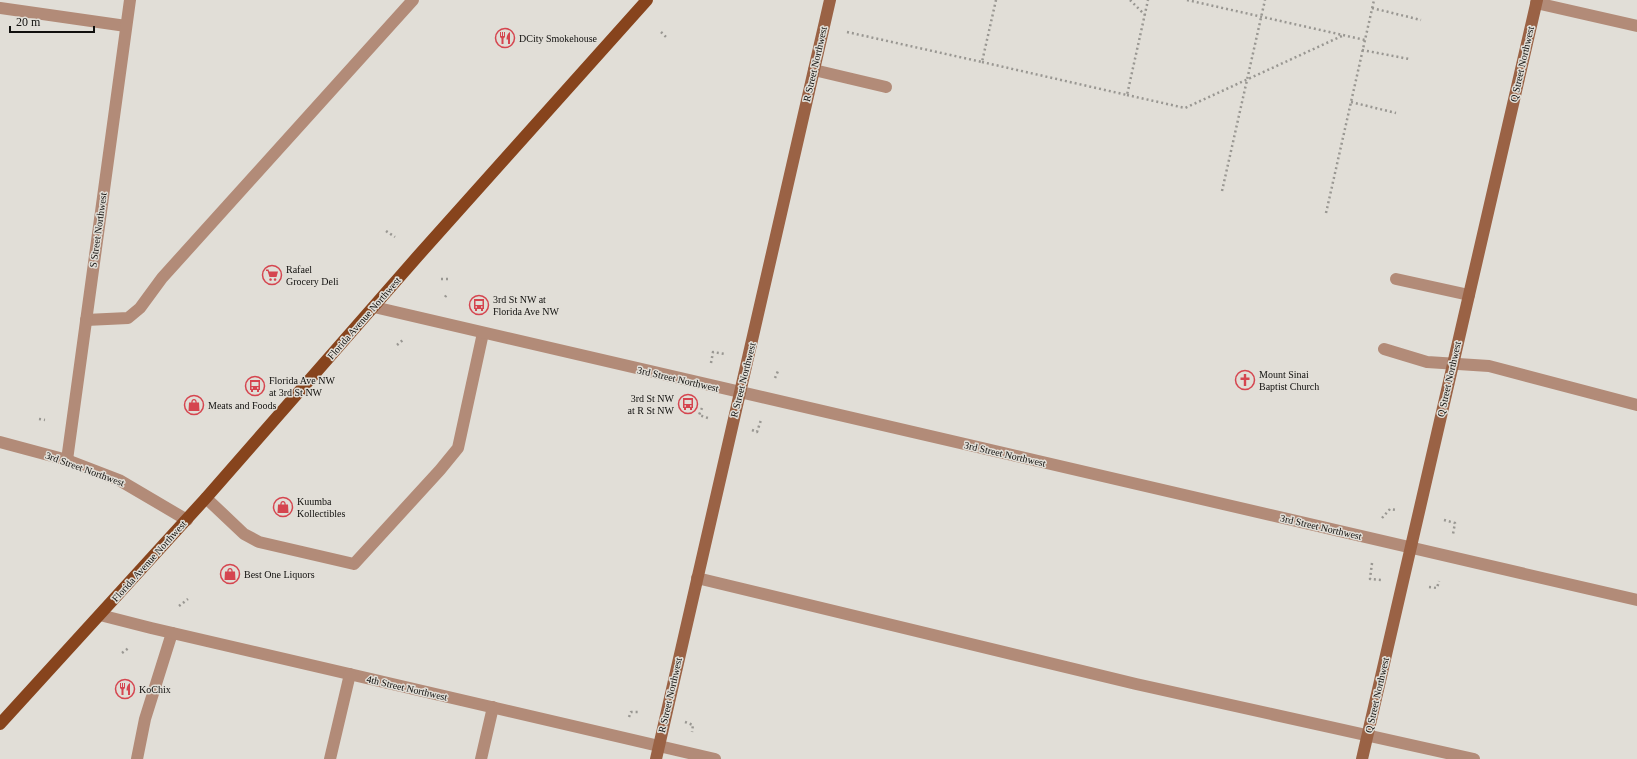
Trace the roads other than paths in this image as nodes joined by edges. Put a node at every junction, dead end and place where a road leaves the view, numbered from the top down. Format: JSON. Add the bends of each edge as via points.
{"nodes":[{"id":1,"x":130,"y":0,"type":"edge"},
{"id":2,"x":412,"y":0,"type":"edge"},
{"id":3,"x":647,"y":0,"type":"edge"},
{"id":4,"x":830,"y":0,"type":"edge"},
{"id":5,"x":1537,"y":2,"type":"edge"},
{"id":6,"x":0,"y":8,"type":"edge"},
{"id":7,"x":126,"y":26,"type":"junction"},
{"id":8,"x":1637,"y":26,"type":"edge"},
{"id":9,"x":814,"y":70,"type":"junction"},
{"id":10,"x":886,"y":88,"type":"dead end"},
{"id":11,"x":1396,"y":279,"type":"dead end"},
{"id":12,"x":1469,"y":295,"type":"junction"},
{"id":13,"x":374,"y":307,"type":"junction"},
{"id":14,"x":86,"y":320,"type":"junction"},
{"id":15,"x":483,"y":333,"type":"junction"},
{"id":16,"x":1384,"y":349,"type":"dead end"},
{"id":17,"x":1453,"y":363,"type":"junction"},
{"id":18,"x":740,"y":393,"type":"junction"},
{"id":19,"x":1637,"y":405,"type":"edge"},
{"id":20,"x":0,"y":442,"type":"edge"},
{"id":21,"x":67,"y":460,"type":"junction"},
{"id":22,"x":206,"y":498,"type":"junction"},
{"id":23,"x":186,"y":520,"type":"junction"},
{"id":24,"x":1410,"y":548,"type":"junction"},
{"id":25,"x":697,"y":578,"type":"junction"},
{"id":26,"x":1637,"y":600,"type":"edge"},
{"id":27,"x":100,"y":614,"type":"junction"},
{"id":28,"x":172,"y":633,"type":"junction"},
{"id":29,"x":350,"y":674,"type":"junction"},
{"id":30,"x":493,"y":707,"type":"junction"},
{"id":31,"x":0,"y":724,"type":"edge"},
{"id":32,"x":1367,"y":735,"type":"junction"},
{"id":33,"x":658,"y":746,"type":"junction"},
{"id":34,"x":137,"y":759,"type":"edge"},
{"id":35,"x":330,"y":759,"type":"edge"},
{"id":36,"x":481,"y":759,"type":"edge"},
{"id":37,"x":656,"y":759,"type":"edge"},
{"id":38,"x":714,"y":759,"type":"edge"},
{"id":39,"x":1362,"y":759,"type":"edge"},
{"id":40,"x":1474,"y":759,"type":"edge"}],
"edges":[{"from":1,"to":7,"type":"street","name":"S Street Northwest"},
{"from":2,"to":14,"type":"street","via":[[162,278],[140,308],[128,318]]},
{"from":3,"to":13,"type":"main road","name":"Florida Avenue Northwest"},
{"from":4,"to":9,"type":"street","name":"R Street Northwest"},
{"from":5,"to":8,"type":"street"},
{"from":5,"to":12,"type":"street","name":"Q Street Northwest"},
{"from":6,"to":7,"type":"street"},
{"from":7,"to":14,"type":"street","name":"S Street Northwest"},
{"from":9,"to":10,"type":"street"},
{"from":9,"to":18,"type":"street","name":"R Street Northwest"},
{"from":11,"to":12,"type":"street"},
{"from":12,"to":17,"type":"street","name":"Q Street Northwest"},
{"from":13,"to":15,"type":"street","name":"3rd Street Northwest"},
{"from":13,"to":22,"type":"main road","name":"Florida Avenue Northwest"},
{"from":14,"to":21,"type":"street","name":"S Street Northwest"},
{"from":15,"to":18,"type":"street","name":"3rd Street Northwest"},
{"from":15,"to":22,"type":"street","via":[[458,448],[354,564],[259,542],[244,534]]},
{"from":16,"to":17,"type":"street","via":[[1427,362]]},
{"from":17,"to":19,"type":"street","via":[[1489,366]]},
{"from":17,"to":24,"type":"street","name":"Q Street Northwest"},
{"from":18,"to":24,"type":"street","name":"3rd Street Northwest"},
{"from":18,"to":25,"type":"street","name":"R Street Northwest"},
{"from":20,"to":21,"type":"street","name":"3rd Street Northwest"},
{"from":21,"to":23,"type":"street","name":"3rd Street Northwest","via":[[119,480]]},
{"from":22,"to":23,"type":"main road","name":"Florida Avenue Northwest"},
{"from":23,"to":27,"type":"main road","name":"Florida Avenue Northwest"},
{"from":24,"to":26,"type":"street","name":"3rd Street Northwest"},
{"from":24,"to":32,"type":"street","name":"Q Street Northwest"},
{"from":25,"to":32,"type":"street","via":[[1144,686]]},
{"from":25,"to":33,"type":"street","name":"R Street Northwest"},
{"from":27,"to":28,"type":"street","name":"4th Street Northwest"},
{"from":27,"to":31,"type":"main road","name":"Florida Avenue Northwest"},
{"from":28,"to":29,"type":"street","name":"4th Street Northwest"},
{"from":28,"to":34,"type":"street","via":[[145,719]]},
{"from":29,"to":30,"type":"street","name":"4th Street Northwest"},
{"from":29,"to":35,"type":"street"},
{"from":30,"to":33,"type":"street","name":"4th Street Northwest"},
{"from":30,"to":36,"type":"street"},
{"from":32,"to":39,"type":"street","name":"Q Street Northwest"},
{"from":32,"to":40,"type":"street"},
{"from":33,"to":37,"type":"street","name":"R Street Northwest"},
{"from":33,"to":38,"type":"street","name":"4th Street Northwest"}]}
